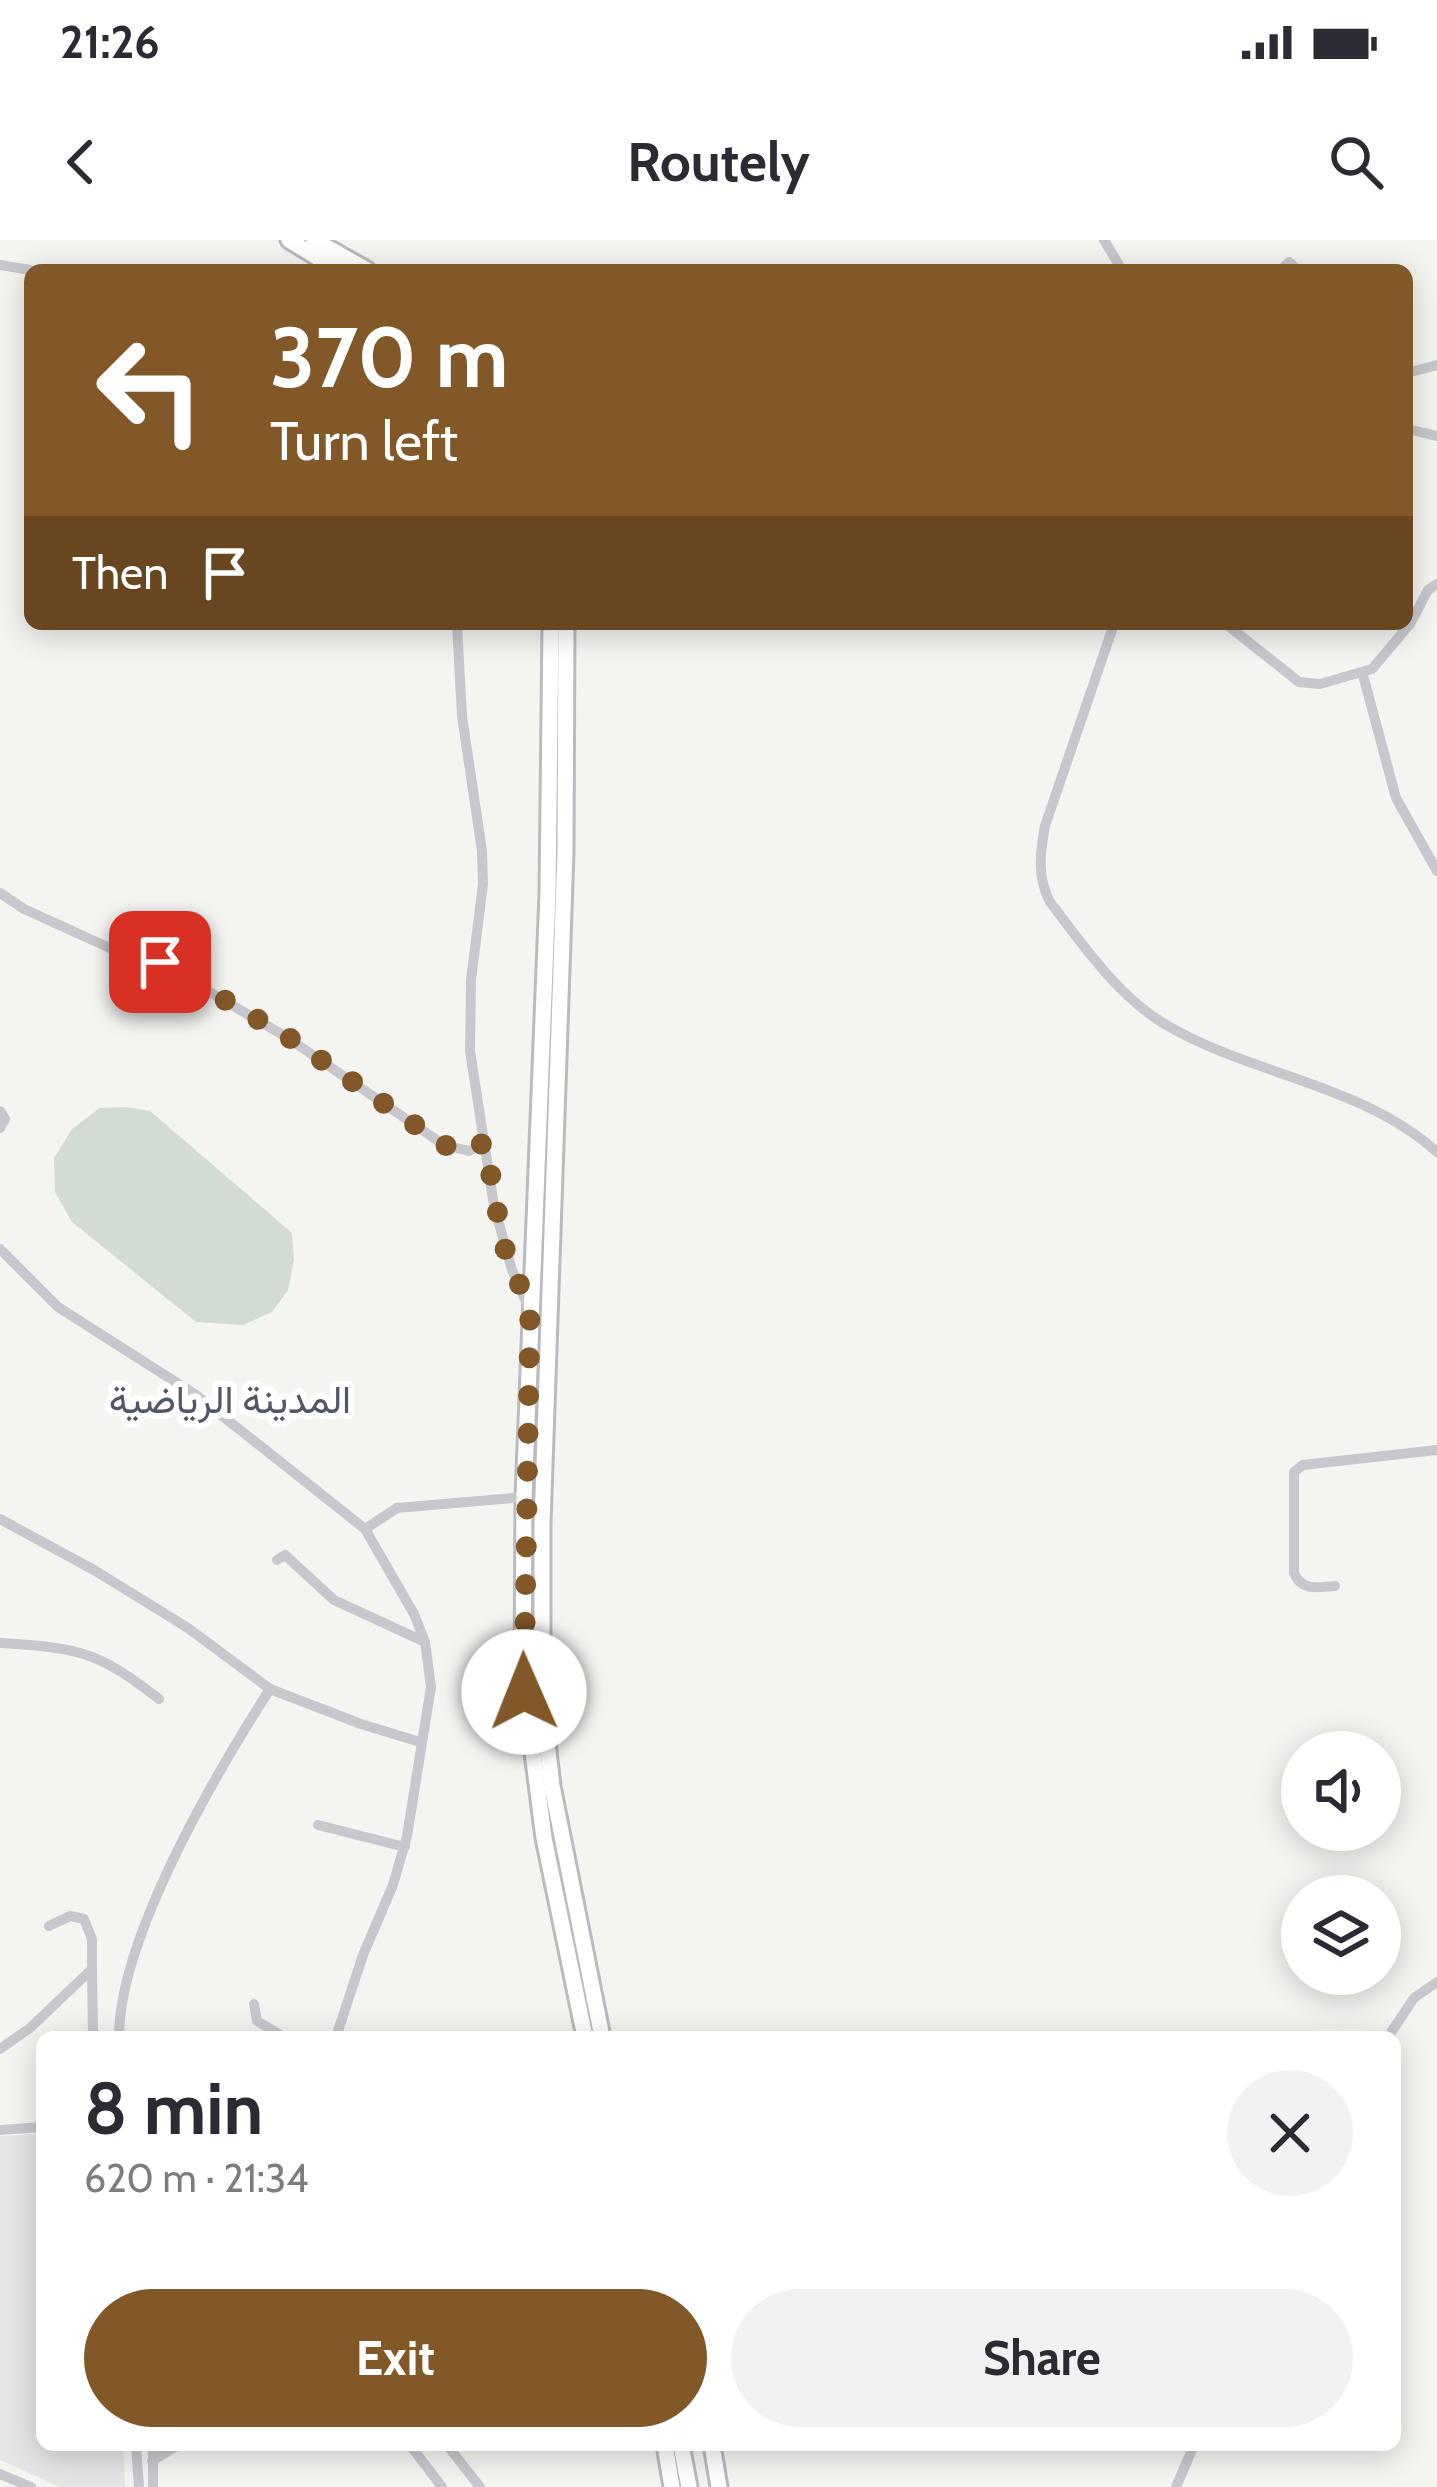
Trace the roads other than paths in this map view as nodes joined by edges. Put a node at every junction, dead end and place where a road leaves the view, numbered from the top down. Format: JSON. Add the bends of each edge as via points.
{"nodes":[{"id":1,"x":289,"y":240,"type":"edge"},
{"id":2,"x":314,"y":240,"type":"edge"},
{"id":3,"x":328,"y":264,"type":"edge"},
{"id":4,"x":356,"y":264,"type":"edge"},
{"id":5,"x":1437,"y":584,"type":"edge"},
{"id":6,"x":1413,"y":614,"type":"edge"},
{"id":7,"x":458,"y":630,"type":"edge"},
{"id":8,"x":550,"y":630,"type":"edge"},
{"id":9,"x":566,"y":630,"type":"edge"},
{"id":10,"x":1112,"y":630,"type":"edge"},
{"id":11,"x":1234,"y":630,"type":"edge"},
{"id":12,"x":1403,"y":630,"type":"edge"},
{"id":13,"x":1363,"y":675,"type":"junction"},
{"id":14,"x":1437,"y":871,"type":"edge"},
{"id":15,"x":0,"y":893,"type":"edge"},
{"id":16,"x":0,"y":1111,"type":"edge"},
{"id":17,"x":0,"y":1128,"type":"edge"},
{"id":18,"x":485,"y":1142,"type":"junction"},
{"id":19,"x":1437,"y":1152,"type":"edge"},
{"id":20,"x":0,"y":1250,"type":"edge"},
{"id":21,"x":530,"y":1310,"type":"junction"},
{"id":22,"x":1437,"y":1450,"type":"edge"},
{"id":23,"x":524,"y":1497,"type":"junction"},
{"id":24,"x":0,"y":1519,"type":"edge"},
{"id":25,"x":365,"y":1529,"type":"junction"},
{"id":26,"x":277,"y":1560,"type":"dead end"},
{"id":27,"x":1335,"y":1586,"type":"dead end"},
{"id":28,"x":425,"y":1642,"type":"junction"},
{"id":29,"x":0,"y":1643,"type":"edge"},
{"id":30,"x":270,"y":1689,"type":"junction"},
{"id":31,"x":159,"y":1699,"type":"dead end"},
{"id":32,"x":420,"y":1742,"type":"junction"},
{"id":33,"x":318,"y":1825,"type":"dead end"},
{"id":34,"x":405,"y":1846,"type":"junction"},
{"id":35,"x":50,"y":1926,"type":"dead end"},
{"id":36,"x":92,"y":1969,"type":"junction"},
{"id":37,"x":1437,"y":1982,"type":"edge"},
{"id":38,"x":254,"y":2004,"type":"dead end"},
{"id":39,"x":93,"y":2031,"type":"edge"},
{"id":40,"x":120,"y":2031,"type":"edge"},
{"id":41,"x":274,"y":2031,"type":"edge"},
{"id":42,"x":337,"y":2031,"type":"edge"},
{"id":43,"x":583,"y":2031,"type":"edge"},
{"id":44,"x":601,"y":2031,"type":"edge"},
{"id":45,"x":1392,"y":2031,"type":"edge"},
{"id":46,"x":0,"y":2049,"type":"edge"},
{"id":47,"x":36,"y":2127,"type":"edge"},
{"id":48,"x":0,"y":2129,"type":"edge"},
{"id":49,"x":136,"y":2451,"type":"edge"},
{"id":50,"x":153,"y":2451,"type":"edge"},
{"id":51,"x":168,"y":2451,"type":"edge"},
{"id":52,"x":415,"y":2451,"type":"edge"},
{"id":53,"x":452,"y":2451,"type":"edge"},
{"id":54,"x":665,"y":2451,"type":"edge"},
{"id":55,"x":682,"y":2451,"type":"edge"},
{"id":56,"x":713,"y":2451,"type":"edge"},
{"id":57,"x":1191,"y":2451,"type":"edge"},
{"id":58,"x":152,"y":2461,"type":"junction"},
{"id":59,"x":0,"y":2474,"type":"edge"},
{"id":60,"x":138,"y":2484,"type":"edge"},
{"id":61,"x":31,"y":2487,"type":"edge"},
{"id":62,"x":153,"y":2487,"type":"edge"},
{"id":63,"x":442,"y":2487,"type":"edge"},
{"id":64,"x":480,"y":2487,"type":"edge"},
{"id":65,"x":672,"y":2487,"type":"edge"},
{"id":66,"x":689,"y":2487,"type":"edge"},
{"id":67,"x":719,"y":2487,"type":"edge"},
{"id":68,"x":1176,"y":2487,"type":"edge"}],
"edges":[{"from":1,"to":3,"type":"main road"},
{"from":2,"to":4,"type":"main road"},
{"from":5,"to":6,"type":"street"},
{"from":7,"to":18,"type":"street","via":[[482,851],[468,1028]]},
{"from":8,"to":21,"type":"main road"},
{"from":9,"to":44,"type":"main road","via":[[542,1681],[552,1786]]},
{"from":10,"to":19,"type":"street","via":[[1045,826],[1039,857],[1050,902],[1160,1022],[1366,1107]]},
{"from":11,"to":13,"type":"street","via":[[1307,685]]},
{"from":12,"to":13,"type":"street"},
{"from":13,"to":14,"type":"street","via":[[1396,798]]},
{"from":15,"to":18,"type":"street","via":[[112,949],[150,956],[288,1037],[444,1145],[469,1151]]},
{"from":16,"to":17,"type":"street"},
{"from":18,"to":21,"type":"street","via":[[503,1244]]},
{"from":20,"to":25,"type":"street","via":[[58,1307],[196,1395]]},
{"from":21,"to":23,"type":"main road"},
{"from":22,"to":27,"type":"street","via":[[1294,1472],[1294,1573],[1309,1588]]},
{"from":23,"to":25,"type":"street","via":[[397,1508]]},
{"from":23,"to":43,"type":"main road","via":[[525,1707]]},
{"from":24,"to":30,"type":"street","via":[[171,1617]]},
{"from":25,"to":28,"type":"street"},
{"from":26,"to":28,"type":"street","via":[[290,1557],[334,1600]]},
{"from":28,"to":32,"type":"street","via":[[431,1687]]},
{"from":29,"to":31,"type":"street","via":[[82,1652]]},
{"from":30,"to":32,"type":"street"},
{"from":30,"to":40,"type":"street","via":[[222,1764],[164,1885],[124,1982]]},
{"from":32,"to":34,"type":"street"},
{"from":33,"to":34,"type":"street"},
{"from":34,"to":42,"type":"street"},
{"from":35,"to":36,"type":"street","via":[[84,1919]]},
{"from":36,"to":39,"type":"street"},
{"from":36,"to":46,"type":"street"},
{"from":37,"to":45,"type":"street","via":[[1414,1998]]},
{"from":38,"to":41,"type":"street","via":[[257,2021]]},
{"from":47,"to":48,"type":"street"},
{"from":49,"to":60,"type":"street"},
{"from":50,"to":58,"type":"street"},
{"from":51,"to":58,"type":"street"},
{"from":52,"to":63,"type":"street"},
{"from":53,"to":64,"type":"street"},
{"from":54,"to":65,"type":"main road"},
{"from":55,"to":66,"type":"main road"},
{"from":56,"to":67,"type":"main road"},
{"from":57,"to":68,"type":"street"},
{"from":58,"to":62,"type":"street"},
{"from":59,"to":61,"type":"street"}]}
